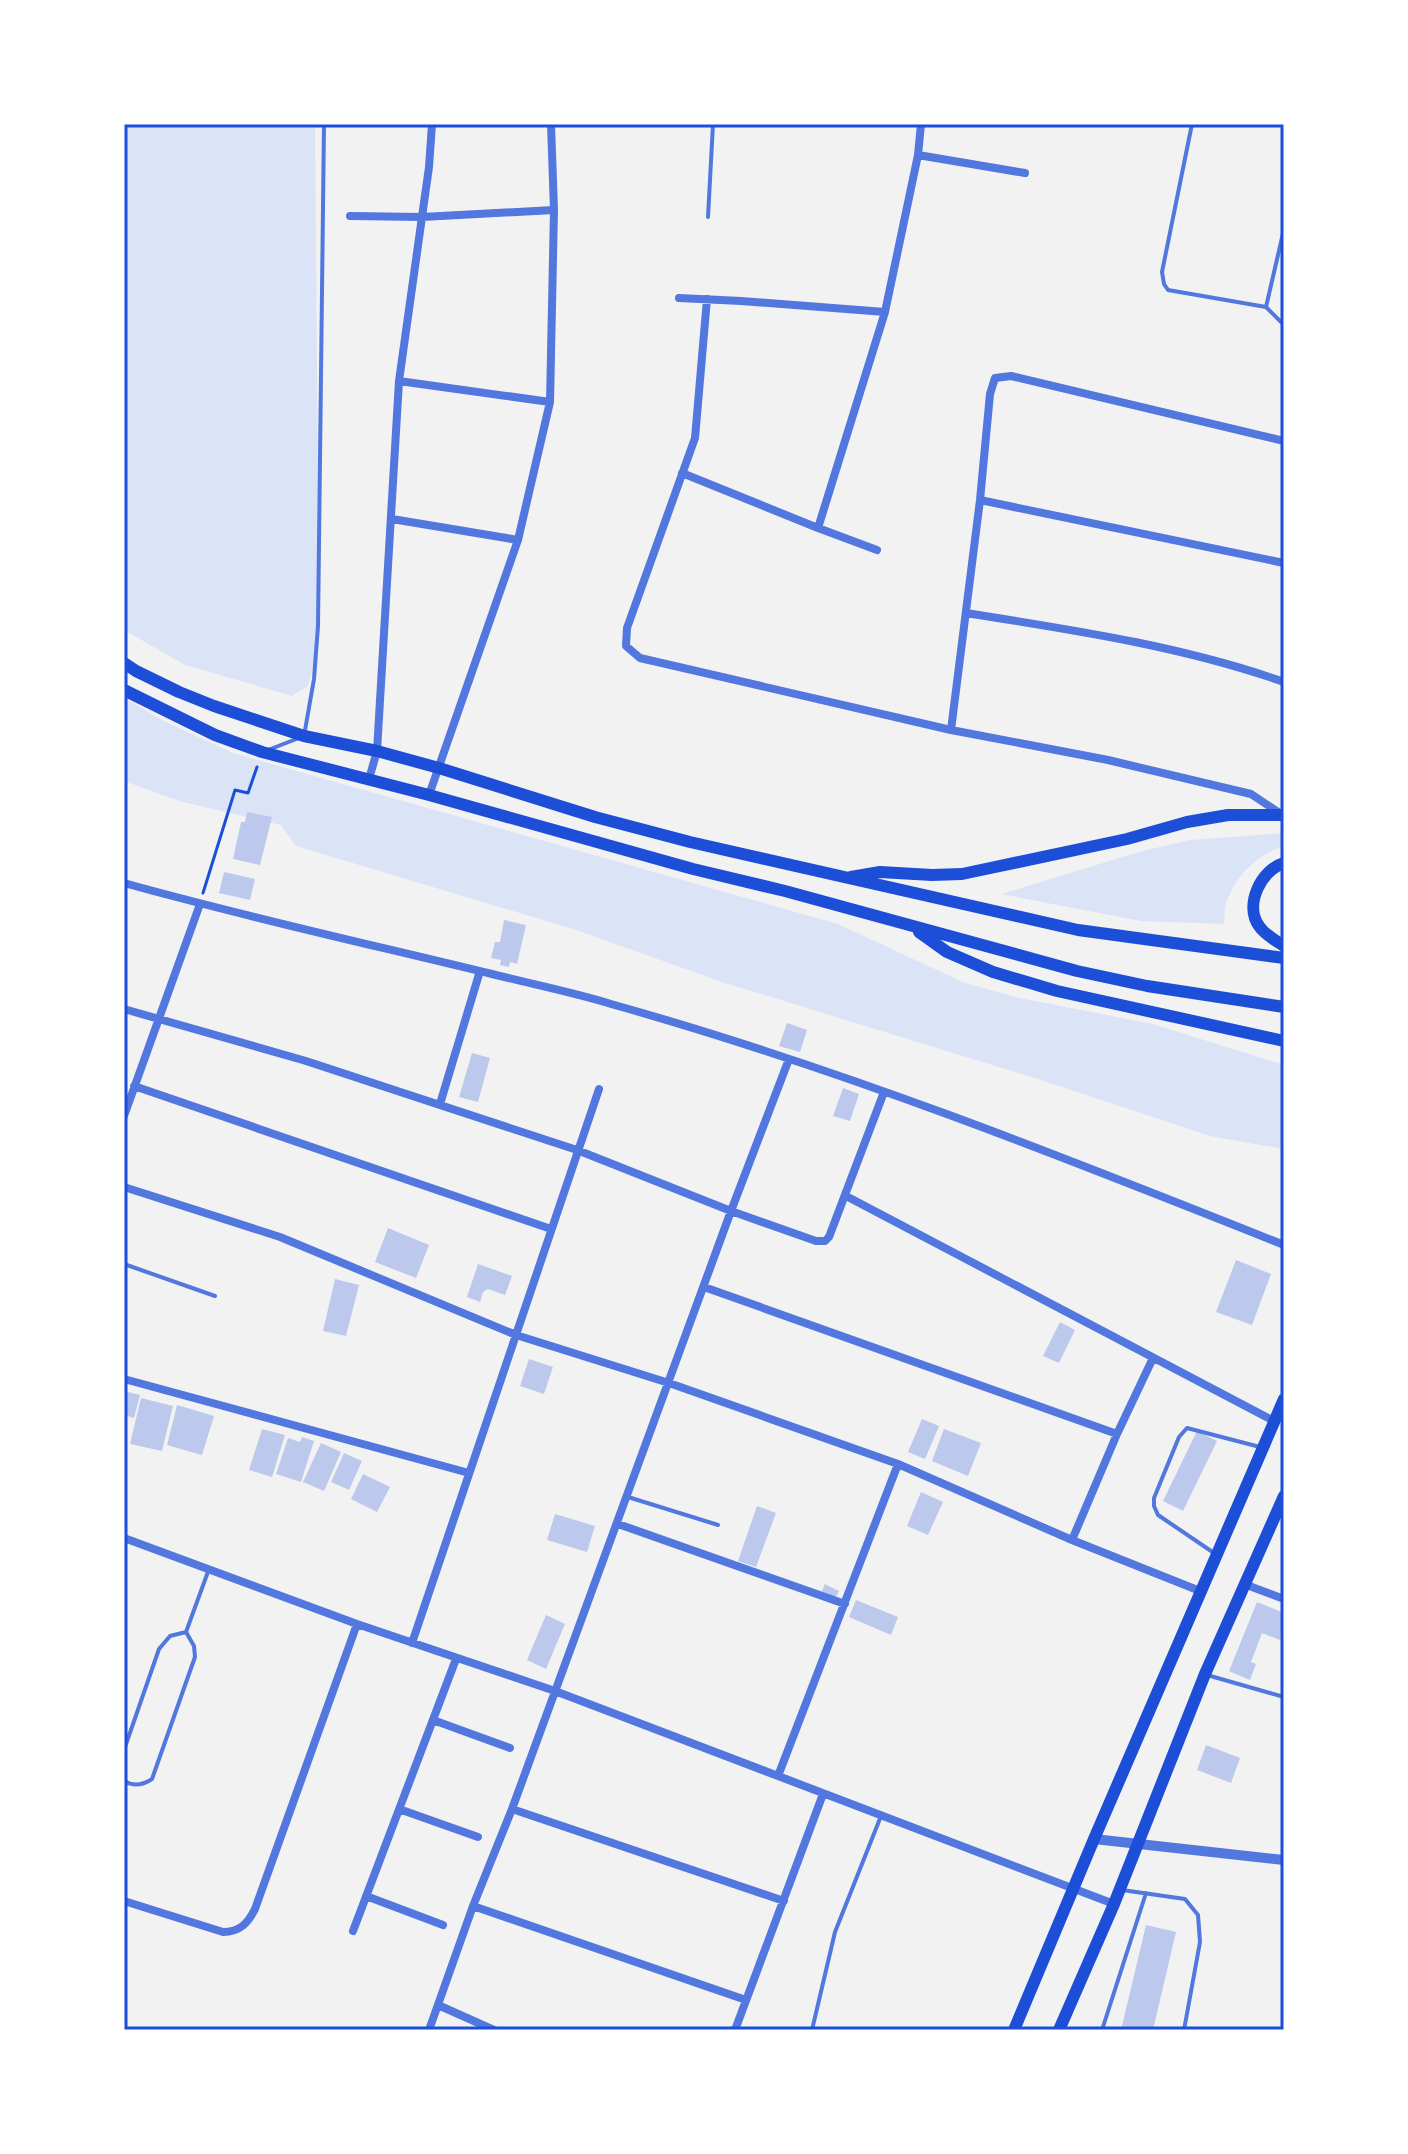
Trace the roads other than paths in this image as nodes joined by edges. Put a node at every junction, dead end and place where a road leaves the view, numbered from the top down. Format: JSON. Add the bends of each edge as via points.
{"nodes":[{"id":1,"x":324,"y":124,"type":"edge"},
{"id":2,"x":432,"y":124,"type":"edge"},
{"id":3,"x":551,"y":124,"type":"edge"},
{"id":4,"x":713,"y":124,"type":"edge"},
{"id":5,"x":921,"y":124,"type":"edge"},
{"id":6,"x":1192,"y":124,"type":"edge"},
{"id":7,"x":918,"y":155,"type":"junction"},
{"id":8,"x":1025,"y":173,"type":"dead end"},
{"id":9,"x":554,"y":210,"type":"junction"},
{"id":10,"x":350,"y":216,"type":"dead end"},
{"id":11,"x":422,"y":217,"type":"junction"},
{"id":12,"x":708,"y":217,"type":"dead end"},
{"id":13,"x":1284,"y":229,"type":"edge"},
{"id":14,"x":679,"y":298,"type":"dead end"},
{"id":15,"x":707,"y":299,"type":"junction"},
{"id":16,"x":1266,"y":307,"type":"junction"},
{"id":17,"x":885,"y":312,"type":"junction"},
{"id":18,"x":1284,"y":325,"type":"edge"},
{"id":19,"x":399,"y":381,"type":"junction"},
{"id":20,"x":550,"y":402,"type":"junction"},
{"id":21,"x":1284,"y":441,"type":"edge"},
{"id":22,"x":682,"y":473,"type":"junction"},
{"id":23,"x":980,"y":500,"type":"junction"},
{"id":24,"x":392,"y":519,"type":"junction"},
{"id":25,"x":818,"y":528,"type":"junction"},
{"id":26,"x":518,"y":540,"type":"junction"},
{"id":27,"x":877,"y":550,"type":"dead end"},
{"id":28,"x":1284,"y":563,"type":"edge"},
{"id":29,"x":966,"y":613,"type":"junction"},
{"id":30,"x":124,"y":663,"type":"edge"},
{"id":31,"x":1284,"y":682,"type":"edge"},
{"id":32,"x":124,"y":690,"type":"edge"},
{"id":33,"x":951,"y":730,"type":"junction"},
{"id":34,"x":304,"y":736,"type":"junction"},
{"id":35,"x":377,"y":751,"type":"junction"},
{"id":36,"x":262,"y":752,"type":"junction"},
{"id":37,"x":439,"y":768,"type":"junction"},
{"id":38,"x":369,"y":779,"type":"junction"},
{"id":39,"x":429,"y":795,"type":"junction"},
{"id":40,"x":1283,"y":815,"type":"edge"},
{"id":41,"x":1284,"y":863,"type":"edge"},
{"id":42,"x":844,"y":878,"type":"junction"},
{"id":43,"x":124,"y":883,"type":"edge"},
{"id":44,"x":200,"y":904,"type":"junction"},
{"id":45,"x":910,"y":926,"type":"junction"},
{"id":46,"x":1284,"y":946,"type":"edge"},
{"id":47,"x":1284,"y":958,"type":"edge"},
{"id":48,"x":480,"y":971,"type":"junction"},
{"id":49,"x":1284,"y":1007,"type":"edge"},
{"id":50,"x":124,"y":1009,"type":"edge"},
{"id":51,"x":159,"y":1020,"type":"junction"},
{"id":52,"x":1284,"y":1041,"type":"edge"},
{"id":53,"x":789,"y":1059,"type":"junction"},
{"id":54,"x":134,"y":1086,"type":"junction"},
{"id":55,"x":599,"y":1089,"type":"dead end"},
{"id":56,"x":884,"y":1092,"type":"junction"},
{"id":57,"x":440,"y":1104,"type":"junction"},
{"id":58,"x":124,"y":1116,"type":"edge"},
{"id":59,"x":577,"y":1150,"type":"junction"},
{"id":60,"x":124,"y":1187,"type":"edge"},
{"id":61,"x":846,"y":1196,"type":"junction"},
{"id":62,"x":731,"y":1211,"type":"junction"},
{"id":63,"x":551,"y":1229,"type":"junction"},
{"id":64,"x":1284,"y":1245,"type":"edge"},
{"id":65,"x":124,"y":1264,"type":"edge"},
{"id":66,"x":704,"y":1287,"type":"junction"},
{"id":67,"x":215,"y":1296,"type":"dead end"},
{"id":68,"x":516,"y":1335,"type":"junction"},
{"id":69,"x":1153,"y":1358,"type":"junction"},
{"id":70,"x":124,"y":1379,"type":"edge"},
{"id":71,"x":669,"y":1383,"type":"junction"},
{"id":72,"x":1284,"y":1399,"type":"edge"},
{"id":73,"x":1274,"y":1421,"type":"junction"},
{"id":74,"x":1117,"y":1434,"type":"junction"},
{"id":75,"x":1262,"y":1448,"type":"junction"},
{"id":76,"x":898,"y":1464,"type":"junction"},
{"id":77,"x":469,"y":1473,"type":"junction"},
{"id":78,"x":1284,"y":1496,"type":"edge"},
{"id":79,"x":628,"y":1497,"type":"junction"},
{"id":80,"x":618,"y":1524,"type":"junction"},
{"id":81,"x":718,"y":1525,"type":"dead end"},
{"id":82,"x":124,"y":1538,"type":"edge"},
{"id":83,"x":1072,"y":1540,"type":"junction"},
{"id":84,"x":1216,"y":1554,"type":"junction"},
{"id":85,"x":209,"y":1569,"type":"junction"},
{"id":86,"x":1244,"y":1584,"type":"junction"},
{"id":87,"x":1200,"y":1591,"type":"junction"},
{"id":88,"x":1284,"y":1599,"type":"edge"},
{"id":89,"x":845,"y":1604,"type":"junction"},
{"id":90,"x":357,"y":1624,"type":"junction"},
{"id":91,"x":186,"y":1632,"type":"junction"},
{"id":92,"x":412,"y":1643,"type":"junction"},
{"id":93,"x":456,"y":1659,"type":"junction"},
{"id":94,"x":1205,"y":1674,"type":"junction"},
{"id":95,"x":555,"y":1691,"type":"junction"},
{"id":96,"x":1284,"y":1697,"type":"edge"},
{"id":97,"x":433,"y":1720,"type":"junction"},
{"id":98,"x":510,"y":1748,"type":"dead end"},
{"id":99,"x":124,"y":1750,"type":"edge"},
{"id":100,"x":778,"y":1776,"type":"junction"},
{"id":101,"x":124,"y":1781,"type":"edge"},
{"id":102,"x":823,"y":1794,"type":"junction"},
{"id":103,"x":399,"y":1809,"type":"junction"},
{"id":104,"x":512,"y":1809,"type":"junction"},
{"id":105,"x":881,"y":1816,"type":"junction"},
{"id":106,"x":478,"y":1837,"type":"dead end"},
{"id":107,"x":1094,"y":1839,"type":"junction"},
{"id":108,"x":1136,"y":1843,"type":"junction"},
{"id":109,"x":1284,"y":1860,"type":"edge"},
{"id":110,"x":1073,"y":1889,"type":"junction"},
{"id":111,"x":1119,"y":1889,"type":"junction"},
{"id":112,"x":1146,"y":1893,"type":"junction"},
{"id":113,"x":366,"y":1896,"type":"junction"},
{"id":114,"x":124,"y":1901,"type":"edge"},
{"id":115,"x":784,"y":1901,"type":"junction"},
{"id":116,"x":1114,"y":1904,"type":"junction"},
{"id":117,"x":473,"y":1906,"type":"junction"},
{"id":118,"x":443,"y":1925,"type":"dead end"},
{"id":119,"x":353,"y":1931,"type":"dead end"},
{"id":120,"x":746,"y":2000,"type":"junction"},
{"id":121,"x":438,"y":2005,"type":"junction"},
{"id":122,"x":429,"y":2030,"type":"edge"},
{"id":123,"x":494,"y":2030,"type":"edge"},
{"id":124,"x":735,"y":2030,"type":"edge"},
{"id":125,"x":812,"y":2030,"type":"edge"},
{"id":126,"x":1014,"y":2030,"type":"edge"},
{"id":127,"x":1059,"y":2030,"type":"edge"},
{"id":128,"x":1102,"y":2030,"type":"edge"},
{"id":129,"x":1184,"y":2030,"type":"edge"}],
"edges":[{"from":1,"to":34,"type":"lane","via":[[318,626]]},
{"from":2,"to":11,"type":"street"},
{"from":3,"to":9,"type":"street"},
{"from":4,"to":12,"type":"lane"},
{"from":5,"to":7,"type":"street"},
{"from":6,"to":16,"type":"lane","via":[[1162,272],[1164,284],[1168,290]]},
{"from":7,"to":8,"type":"street"},
{"from":7,"to":17,"type":"street"},
{"from":9,"to":11,"type":"street"},
{"from":9,"to":20,"type":"street"},
{"from":10,"to":11,"type":"street"},
{"from":11,"to":19,"type":"street"},
{"from":13,"to":16,"type":"lane"},
{"from":14,"to":15,"type":"street"},
{"from":15,"to":17,"type":"street"},
{"from":15,"to":22,"type":"street","via":[[695,438]]},
{"from":16,"to":18,"type":"lane"},
{"from":17,"to":25,"type":"street"},
{"from":19,"to":20,"type":"street"},
{"from":19,"to":24,"type":"street"},
{"from":20,"to":26,"type":"street"},
{"from":21,"to":23,"type":"street","via":[[1011,376],[995,378]]},
{"from":22,"to":25,"type":"street"},
{"from":22,"to":33,"type":"street","via":[[627,628],[626,646],[640,658]]},
{"from":23,"to":28,"type":"street"},
{"from":23,"to":29,"type":"street"},
{"from":24,"to":26,"type":"street"},
{"from":24,"to":35,"type":"street"},
{"from":25,"to":27,"type":"street"},
{"from":26,"to":37,"type":"street"},
{"from":29,"to":31,"type":"street","via":[[1092,633]]},
{"from":29,"to":33,"type":"street"},
{"from":30,"to":34,"type":"main road","via":[[190,696]]},
{"from":32,"to":36,"type":"main road"},
{"from":33,"to":40,"type":"street","via":[[1251,794]]},
{"from":34,"to":35,"type":"main road"},
{"from":34,"to":36,"type":"lane"},
{"from":35,"to":37,"type":"main road"},
{"from":35,"to":38,"type":"street"},
{"from":36,"to":38,"type":"main road"},
{"from":37,"to":39,"type":"street"},
{"from":37,"to":42,"type":"main road","via":[[595,817]]},
{"from":38,"to":39,"type":"main road"},
{"from":39,"to":45,"type":"main road"},
{"from":40,"to":42,"type":"main road","via":[[1201,819],[962,874],[880,872]]},
{"from":41,"to":46,"type":"main road","via":[[1261,879],[1253,902],[1257,924]]},
{"from":42,"to":47,"type":"main road","via":[[1078,930]]},
{"from":43,"to":44,"type":"street"},
{"from":44,"to":48,"type":"street"},
{"from":44,"to":51,"type":"street"},
{"from":45,"to":49,"type":"main road","via":[[1077,971]]},
{"from":45,"to":52,"type":"main road","via":[[947,952],[993,972]]},
{"from":48,"to":53,"type":"street","via":[[610,1003]]},
{"from":48,"to":57,"type":"street"},
{"from":50,"to":51,"type":"street"},
{"from":51,"to":54,"type":"street"},
{"from":51,"to":57,"type":"street"},
{"from":53,"to":56,"type":"street"},
{"from":53,"to":62,"type":"street"},
{"from":54,"to":58,"type":"street"},
{"from":54,"to":63,"type":"street"},
{"from":55,"to":59,"type":"street"},
{"from":56,"to":61,"type":"street"},
{"from":56,"to":64,"type":"street"},
{"from":57,"to":59,"type":"street"},
{"from":59,"to":62,"type":"street"},
{"from":59,"to":63,"type":"street"},
{"from":60,"to":68,"type":"street","via":[[280,1237]]},
{"from":61,"to":62,"type":"street","via":[[825,1241]]},
{"from":61,"to":69,"type":"street"},
{"from":62,"to":66,"type":"street"},
{"from":63,"to":68,"type":"street"},
{"from":65,"to":67,"type":"lane"},
{"from":66,"to":71,"type":"street"},
{"from":66,"to":74,"type":"street"},
{"from":68,"to":71,"type":"street"},
{"from":68,"to":77,"type":"street"},
{"from":69,"to":73,"type":"street"},
{"from":69,"to":74,"type":"street"},
{"from":70,"to":77,"type":"street"},
{"from":71,"to":76,"type":"street"},
{"from":71,"to":79,"type":"street"},
{"from":72,"to":73,"type":"main road"},
{"from":73,"to":75,"type":"main road"},
{"from":74,"to":83,"type":"street"},
{"from":75,"to":84,"type":"main road"},
{"from":75,"to":84,"type":"lane","via":[[1187,1428],[1179,1437],[1154,1506],[1158,1515]]},
{"from":76,"to":83,"type":"street"},
{"from":76,"to":89,"type":"street"},
{"from":77,"to":92,"type":"street"},
{"from":78,"to":86,"type":"main road"},
{"from":79,"to":80,"type":"street"},
{"from":79,"to":81,"type":"lane"},
{"from":80,"to":89,"type":"street"},
{"from":80,"to":95,"type":"street"},
{"from":82,"to":85,"type":"street"},
{"from":83,"to":87,"type":"street"},
{"from":84,"to":87,"type":"main road"},
{"from":85,"to":90,"type":"street"},
{"from":85,"to":91,"type":"lane"},
{"from":86,"to":88,"type":"street"},
{"from":86,"to":94,"type":"main road"},
{"from":87,"to":107,"type":"main road"},
{"from":89,"to":100,"type":"street"},
{"from":90,"to":92,"type":"street"},
{"from":90,"to":114,"type":"street","via":[[249,1921],[223,1932]]},
{"from":91,"to":99,"type":"lane","via":[[170,1636],[159,1649]]},
{"from":91,"to":101,"type":"lane","via":[[195,1657],[152,1779],[144,1785]]},
{"from":92,"to":93,"type":"street"},
{"from":93,"to":95,"type":"street"},
{"from":93,"to":97,"type":"street"},
{"from":94,"to":96,"type":"lane"},
{"from":94,"to":108,"type":"main road"},
{"from":95,"to":100,"type":"street"},
{"from":95,"to":104,"type":"street"},
{"from":97,"to":98,"type":"street"},
{"from":97,"to":103,"type":"street"},
{"from":100,"to":102,"type":"street"},
{"from":102,"to":105,"type":"street"},
{"from":102,"to":115,"type":"street"},
{"from":103,"to":106,"type":"street"},
{"from":103,"to":113,"type":"street"},
{"from":104,"to":115,"type":"street"},
{"from":104,"to":117,"type":"street"},
{"from":105,"to":110,"type":"street"},
{"from":105,"to":125,"type":"lane","via":[[835,1932]]},
{"from":107,"to":108,"type":"street"},
{"from":107,"to":110,"type":"main road"},
{"from":108,"to":109,"type":"street"},
{"from":108,"to":111,"type":"main road"},
{"from":110,"to":116,"type":"street"},
{"from":110,"to":126,"type":"main road"},
{"from":111,"to":112,"type":"lane"},
{"from":111,"to":116,"type":"main road"},
{"from":112,"to":128,"type":"lane"},
{"from":112,"to":129,"type":"lane","via":[[1185,1899],[1198,1915],[1200,1942]]},
{"from":113,"to":118,"type":"street"},
{"from":113,"to":119,"type":"street"},
{"from":115,"to":120,"type":"street"},
{"from":116,"to":127,"type":"main road"},
{"from":117,"to":120,"type":"street"},
{"from":117,"to":121,"type":"street"},
{"from":120,"to":124,"type":"street"},
{"from":121,"to":122,"type":"street"},
{"from":121,"to":123,"type":"street"}]}
